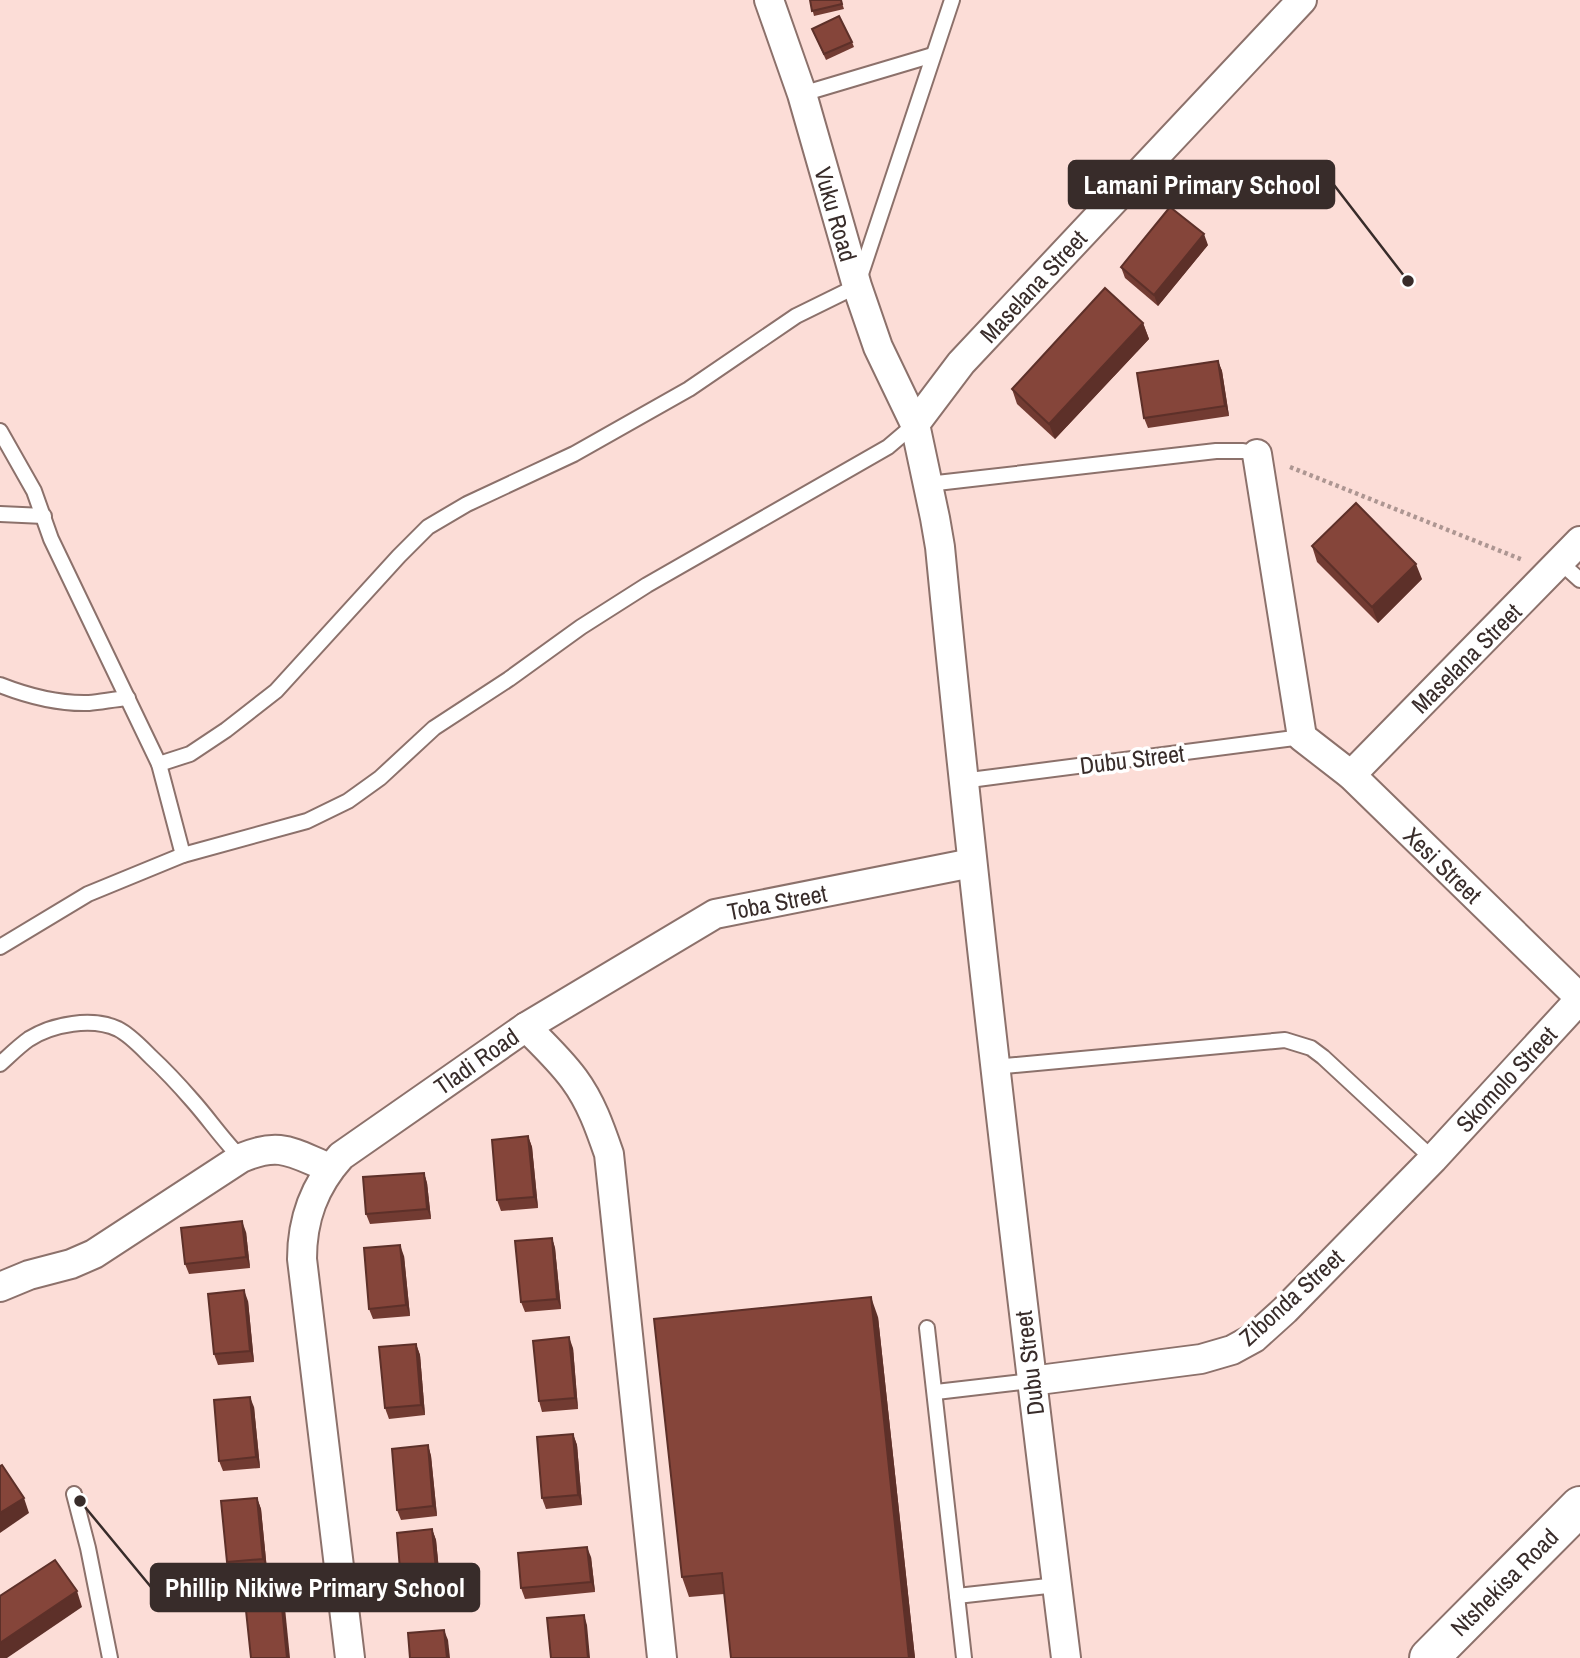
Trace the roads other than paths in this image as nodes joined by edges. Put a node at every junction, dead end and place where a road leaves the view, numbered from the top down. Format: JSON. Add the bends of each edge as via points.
{"nodes":[{"id":1,"x":769,"y":0,"type":"edge"},
{"id":2,"x":952,"y":0,"type":"edge"},
{"id":3,"x":1302,"y":0,"type":"edge"},
{"id":4,"x":933,"y":55,"type":"junction"},
{"id":5,"x":802,"y":94,"type":"junction"},
{"id":6,"x":857,"y":286,"type":"junction"},
{"id":7,"x":915,"y":424,"type":"junction"},
{"id":8,"x":0,"y":431,"type":"edge"},
{"id":9,"x":1257,"y":454,"type":"joint"},
{"id":10,"x":928,"y":484,"type":"junction"},
{"id":11,"x":0,"y":514,"type":"edge"},
{"id":12,"x":44,"y":516,"type":"junction"},
{"id":13,"x":1580,"y":541,"type":"edge"},
{"id":14,"x":1564,"y":571,"type":"edge"},
{"id":15,"x":0,"y":685,"type":"edge"},
{"id":16,"x":128,"y":698,"type":"junction"},
{"id":17,"x":1302,"y":737,"type":"junction"},
{"id":18,"x":159,"y":764,"type":"junction"},
{"id":19,"x":1351,"y":775,"type":"junction"},
{"id":20,"x":962,"y":781,"type":"junction"},
{"id":21,"x":183,"y":855,"type":"junction"},
{"id":22,"x":972,"y":863,"type":"junction"},
{"id":23,"x":0,"y":947,"type":"edge"},
{"id":24,"x":1580,"y":998,"type":"edge"},
{"id":25,"x":526,"y":1027,"type":"junction"},
{"id":26,"x":0,"y":1063,"type":"edge"},
{"id":27,"x":994,"y":1067,"type":"junction"},
{"id":28,"x":241,"y":1158,"type":"junction"},
{"id":29,"x":1433,"y":1159,"type":"junction"},
{"id":30,"x":330,"y":1168,"type":"junction"},
{"id":31,"x":0,"y":1287,"type":"edge"},
{"id":32,"x":927,"y":1328,"type":"dead end"},
{"id":33,"x":1031,"y":1381,"type":"junction"},
{"id":34,"x":936,"y":1392,"type":"junction"},
{"id":35,"x":74,"y":1494,"type":"dead end"},
{"id":36,"x":1580,"y":1506,"type":"edge"},
{"id":37,"x":1057,"y":1586,"type":"junction"},
{"id":38,"x":957,"y":1596,"type":"junction"},
{"id":39,"x":110,"y":1658,"type":"edge"},
{"id":40,"x":350,"y":1658,"type":"edge"},
{"id":41,"x":662,"y":1658,"type":"edge"},
{"id":42,"x":964,"y":1658,"type":"edge"},
{"id":43,"x":1066,"y":1658,"type":"edge"},
{"id":44,"x":1429,"y":1658,"type":"edge"}],
"edges":[{"from":1,"to":5,"type":"street","name":"Vuku Road"},
{"from":2,"to":4,"type":"lane"},
{"from":3,"to":7,"type":"street","name":"Maselana Street","via":[[961,363]]},
{"from":4,"to":5,"type":"lane"},
{"from":4,"to":6,"type":"lane"},
{"from":5,"to":6,"type":"street","name":"Vuku Road"},
{"from":6,"to":7,"type":"street","name":"Vuku Road","via":[[878,347]]},
{"from":6,"to":18,"type":"lane","via":[[796,316],[689,389],[574,454],[428,527],[276,691],[190,754]]},
{"from":7,"to":10,"type":"street","name":"Dubu Street"},
{"from":7,"to":21,"type":"lane","via":[[888,447],[581,627],[434,728],[348,801],[307,821]]},
{"from":8,"to":12,"type":"lane"},
{"from":9,"to":10,"type":"lane","via":[[1216,451]]},
{"from":9,"to":17,"type":"street"},
{"from":10,"to":20,"type":"street","name":"Dubu Street","via":[[940,547]]},
{"from":11,"to":12,"type":"lane"},
{"from":12,"to":16,"type":"lane"},
{"from":13,"to":14,"type":"street","name":"Maselana Street"},
{"from":14,"to":19,"type":"street","name":"Maselana Street"},
{"from":15,"to":16,"type":"lane","via":[[53,701]]},
{"from":16,"to":18,"type":"lane"},
{"from":17,"to":19,"type":"street","name":"Xesi Street"},
{"from":17,"to":20,"type":"lane","name":"Dubu Street"},
{"from":18,"to":21,"type":"lane"},
{"from":19,"to":24,"type":"street","name":"Xesi Street"},
{"from":20,"to":22,"type":"street","name":"Dubu Street"},
{"from":21,"to":23,"type":"lane","via":[[88,894]]},
{"from":22,"to":25,"type":"street","name":"Toba Street","via":[[716,914]]},
{"from":22,"to":27,"type":"street","name":"Dubu Street"},
{"from":24,"to":29,"type":"street","name":"Skomolo Street"},
{"from":25,"to":30,"type":"street","name":"Tladi Road"},
{"from":25,"to":41,"type":"street","name":"Tladi Road","via":[[574,1079],[598,1122],[609,1154]]},
{"from":26,"to":28,"type":"lane","via":[[27,1040],[78,1023],[121,1030],[192,1099]]},
{"from":27,"to":29,"type":"lane","via":[[1285,1040],[1323,1057]]},
{"from":27,"to":33,"type":"street","name":"Dubu Street"},
{"from":28,"to":30,"type":"street","via":[[258,1151],[286,1150]]},
{"from":28,"to":31,"type":"street","via":[[94,1254]]},
{"from":29,"to":33,"type":"street","name":"Zibonda Street","via":[[1284,1310],[1242,1345],[1201,1359]]},
{"from":30,"to":40,"type":"street","name":"Tladi Road","via":[[312,1200],[302,1259]]},
{"from":32,"to":34,"type":"lane"},
{"from":33,"to":34,"type":"lane"},
{"from":33,"to":37,"type":"street","name":"Dubu Street"},
{"from":34,"to":38,"type":"lane"},
{"from":35,"to":39,"type":"lane"},
{"from":36,"to":44,"type":"street","name":"Ntshekisa Road"},
{"from":37,"to":38,"type":"lane"},
{"from":37,"to":43,"type":"street","name":"Dubu Street"},
{"from":38,"to":42,"type":"lane"}]}
